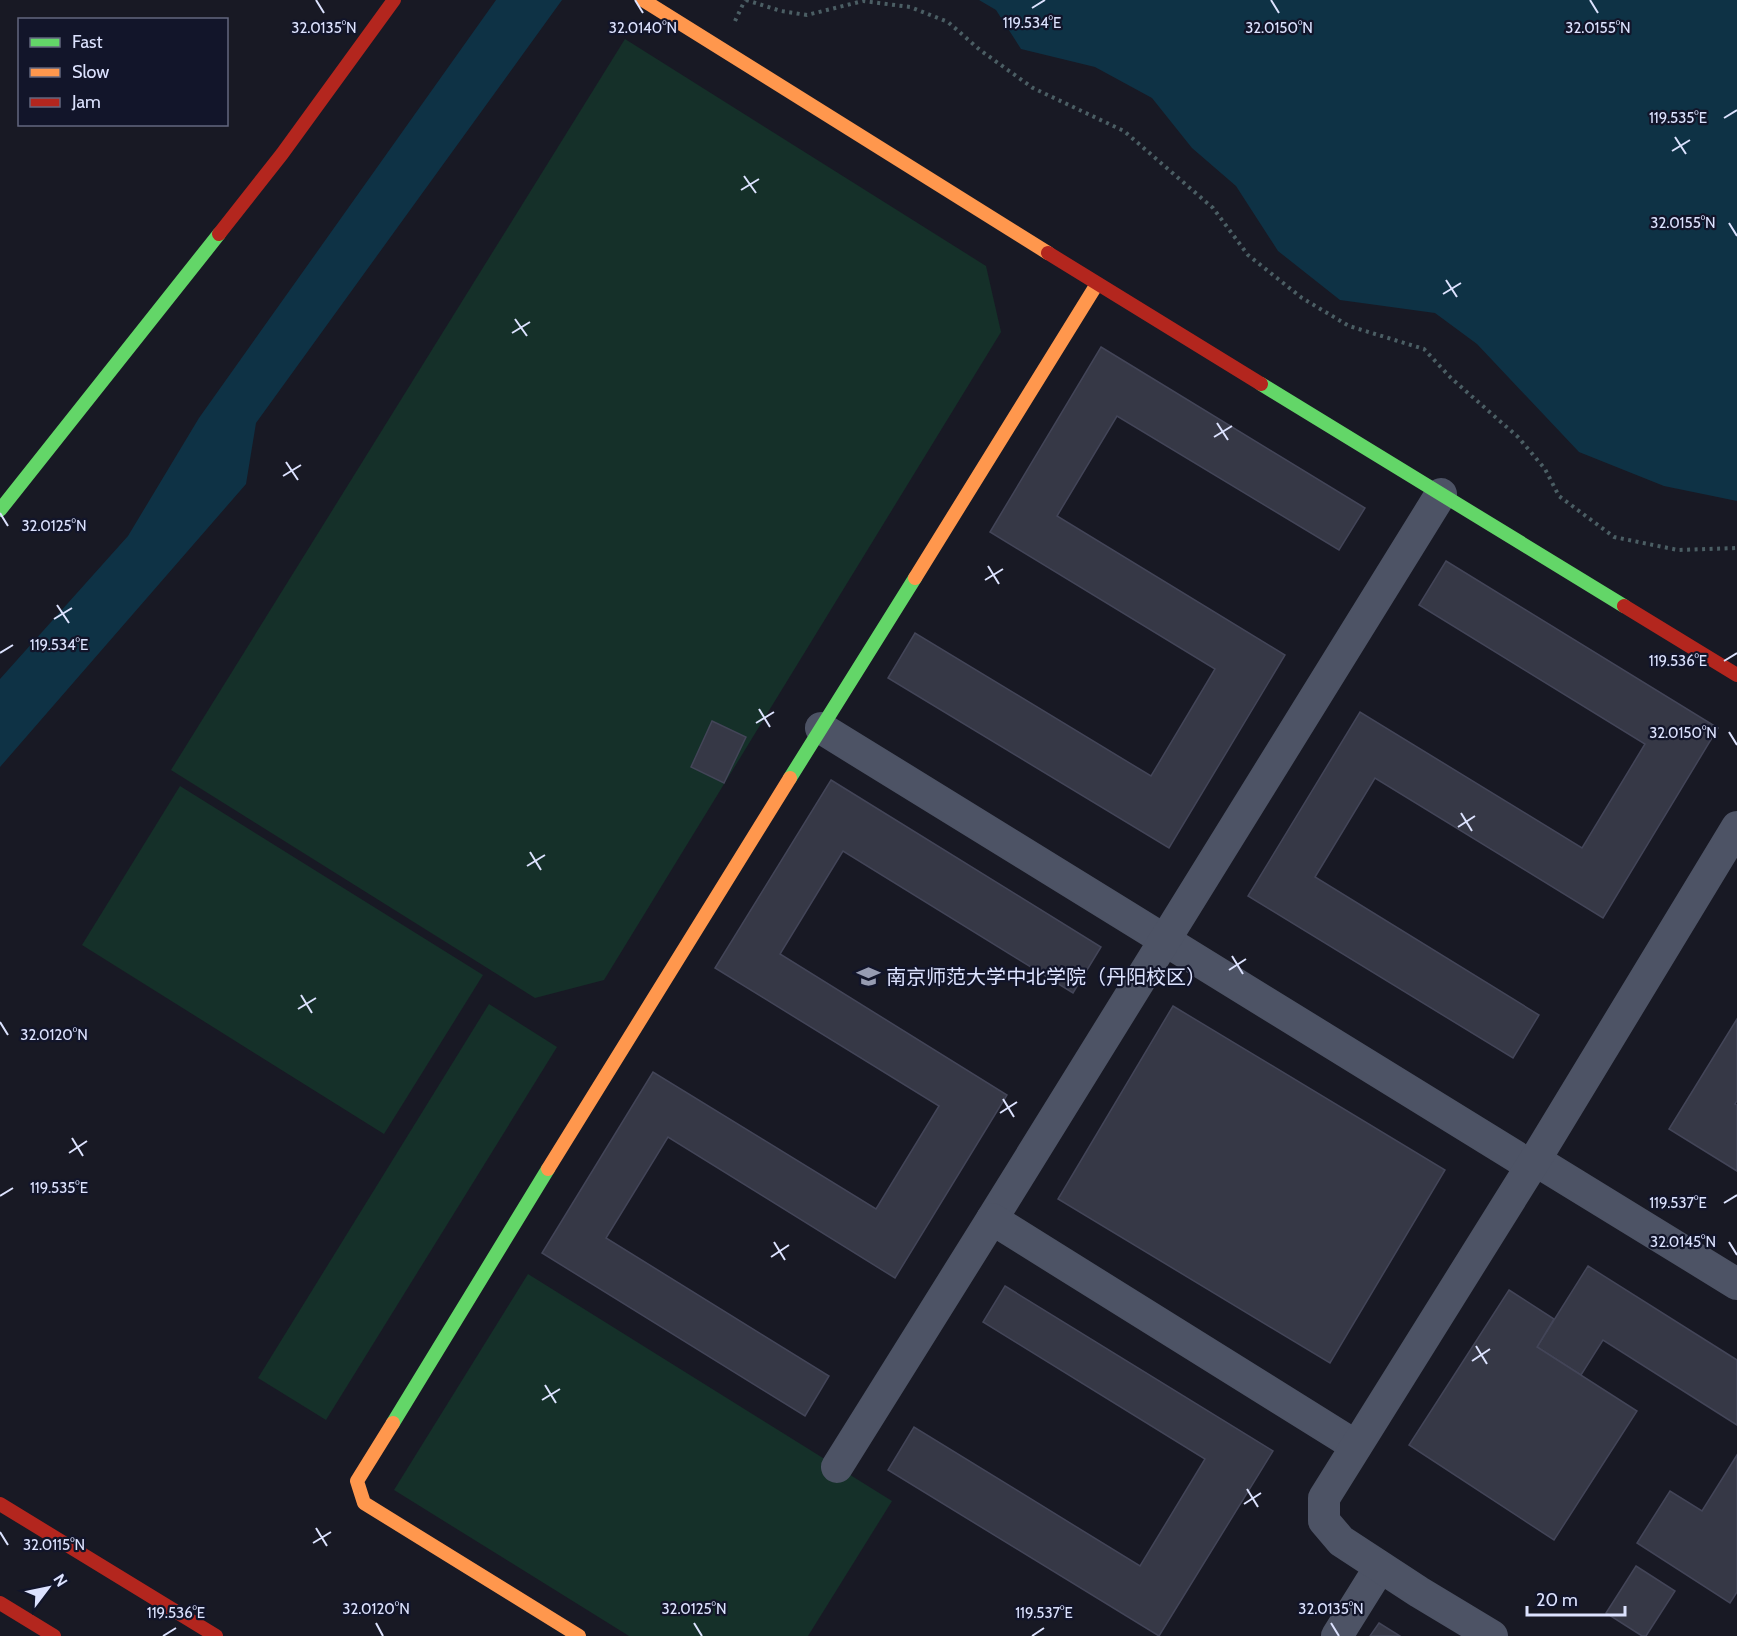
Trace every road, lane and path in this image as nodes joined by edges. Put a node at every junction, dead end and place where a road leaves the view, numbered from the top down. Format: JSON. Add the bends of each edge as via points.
{"nodes":[{"id":1,"x":394,"y":0,"type":"edge"},
{"id":2,"x":643,"y":0,"type":"edge"},
{"id":3,"x":746,"y":0,"type":"edge"},
{"id":4,"x":1097,"y":284,"type":"junction"},
{"id":5,"x":1441,"y":494,"type":"junction"},
{"id":6,"x":0,"y":510,"type":"edge"},
{"id":7,"x":1737,"y":548,"type":"edge"},
{"id":8,"x":1737,"y":675,"type":"edge"},
{"id":9,"x":821,"y":728,"type":"junction"},
{"id":10,"x":1737,"y":827,"type":"edge"},
{"id":11,"x":1165,"y":940,"type":"junction"},
{"id":12,"x":1533,"y":1163,"type":"junction"},
{"id":13,"x":992,"y":1219,"type":"junction"},
{"id":14,"x":1737,"y":1284,"type":"edge"},
{"id":15,"x":1356,"y":1446,"type":"junction"},
{"id":16,"x":837,"y":1467,"type":"dead end"},
{"id":17,"x":0,"y":1504,"type":"edge"},
{"id":18,"x":1380,"y":1567,"type":"junction"},
{"id":19,"x":0,"y":1603,"type":"edge"},
{"id":20,"x":54,"y":1636,"type":"edge"},
{"id":21,"x":216,"y":1636,"type":"edge"},
{"id":22,"x":579,"y":1636,"type":"edge"},
{"id":23,"x":1337,"y":1636,"type":"edge"},
{"id":24,"x":1492,"y":1636,"type":"edge"}],
"edges":[{"from":1,"to":6,"type":"street","via":[[282,154]]},
{"from":2,"to":4,"type":"street"},
{"from":3,"to":7,"type":"path","via":[[807,15],[863,1],[910,7],[948,22],[1033,88],[1124,131],[1213,208],[1248,255],[1302,298],[1349,326],[1424,349],[1518,437],[1545,469],[1559,496],[1614,537],[1678,550]]},
{"from":4,"to":5,"type":"street"},
{"from":4,"to":9,"type":"street"},
{"from":5,"to":8,"type":"street"},
{"from":5,"to":11,"type":"street"},
{"from":9,"to":11,"type":"street"},
{"from":9,"to":22,"type":"street","via":[[357,1481],[364,1503]]},
{"from":10,"to":12,"type":"street"},
{"from":11,"to":12,"type":"street"},
{"from":11,"to":13,"type":"street"},
{"from":12,"to":14,"type":"street"},
{"from":12,"to":15,"type":"street"},
{"from":13,"to":15,"type":"street"},
{"from":13,"to":16,"type":"street"},
{"from":15,"to":18,"type":"street","via":[[1324,1498],[1324,1521],[1341,1541]]},
{"from":17,"to":21,"type":"street"},
{"from":18,"to":23,"type":"street"},
{"from":18,"to":24,"type":"street"},
{"from":19,"to":20,"type":"street"}]}
